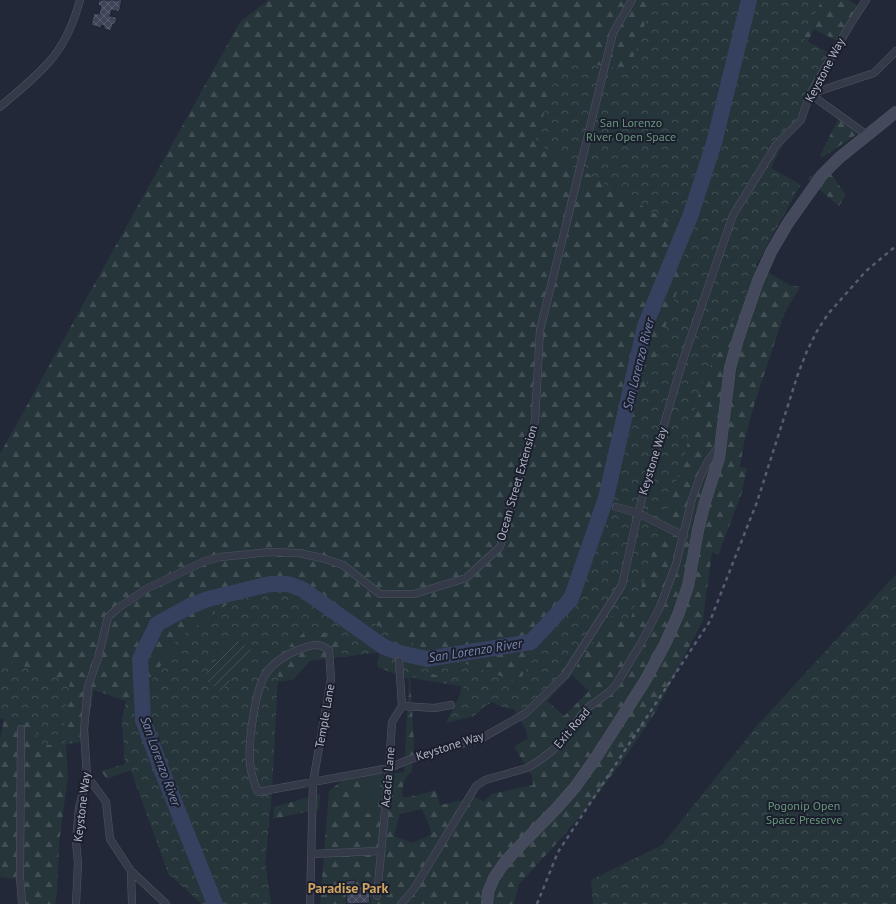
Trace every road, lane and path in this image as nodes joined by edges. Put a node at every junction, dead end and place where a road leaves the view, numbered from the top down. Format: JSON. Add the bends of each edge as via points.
{"nodes":[{"id":1,"x":80,"y":0,"type":"edge"},
{"id":2,"x":632,"y":0,"type":"edge"},
{"id":3,"x":866,"y":0,"type":"edge"},
{"id":4,"x":896,"y":51,"type":"edge"},
{"id":5,"x":810,"y":94,"type":"junction"},
{"id":6,"x":0,"y":107,"type":"edge"},
{"id":7,"x":896,"y":112,"type":"edge"},
{"id":8,"x":867,"y":135,"type":"junction"},
{"id":9,"x":720,"y":444,"type":"junction"},
{"id":10,"x":616,"y":507,"type":"dead end"},
{"id":11,"x":638,"y":513,"type":"junction"},
{"id":12,"x":684,"y":536,"type":"junction"},
{"id":13,"x":399,"y":661,"type":"dead end"},
{"id":14,"x":88,"y":686,"type":"joint"},
{"id":15,"x":452,"y":705,"type":"dead end"},
{"id":16,"x":402,"y":706,"type":"junction"},
{"id":17,"x":21,"y":729,"type":"dead end"},
{"id":18,"x":389,"y":768,"type":"junction"},
{"id":19,"x":87,"y":776,"type":"junction"},
{"id":20,"x":314,"y":782,"type":"junction"},
{"id":21,"x":258,"y":792,"type":"joint"},
{"id":22,"x":380,"y":851,"type":"junction"},
{"id":23,"x":312,"y":854,"type":"junction"},
{"id":24,"x":131,"y":871,"type":"junction"},
{"id":25,"x":377,"y":896,"type":"dead end"},
{"id":26,"x":22,"y":904,"type":"edge"},
{"id":27,"x":76,"y":904,"type":"edge"},
{"id":28,"x":132,"y":904,"type":"edge"},
{"id":29,"x":166,"y":904,"type":"edge"},
{"id":30,"x":310,"y":904,"type":"edge"},
{"id":31,"x":401,"y":904,"type":"edge"},
{"id":32,"x":487,"y":904,"type":"edge"}],
"edges":[{"from":1,"to":6,"type":"street","via":[[72,24],[58,50],[48,63]]},
{"from":2,"to":14,"type":"street","name":"Ocean Street Extension","via":[[613,33],[540,330],[535,421],[500,547],[466,578],[414,594],[380,594],[343,565],[299,553],[270,552],[220,557],[205,562],[148,588],[108,617]]},
{"from":3,"to":5,"type":"street","name":"Keystone Way"},
{"from":4,"to":5,"type":"street","via":[[874,73]]},
{"from":5,"to":8,"type":"street"},
{"from":5,"to":11,"type":"street","name":"Keystone Way","via":[[801,120],[776,145],[733,215],[682,363]]},
{"from":7,"to":8,"type":"main road"},
{"from":8,"to":9,"type":"main road","via":[[822,175],[771,252],[758,281],[730,368]]},
{"from":9,"to":12,"type":"street","name":"Exit Road","via":[[700,477]]},
{"from":9,"to":32,"type":"main road","via":[[719,458],[698,530],[688,586],[665,644],[645,681],[576,786],[502,866],[488,892]]},
{"from":10,"to":11,"type":"street"},
{"from":11,"to":12,"type":"street"},
{"from":11,"to":18,"type":"street","name":"Keystone Way","via":[[622,585],[565,675],[526,713],[482,738]]},
{"from":12,"to":31,"type":"street","name":"Exit Road","via":[[660,606],[616,685],[586,709],[566,736],[540,760],[527,768],[485,780],[476,786],[414,889]]},
{"from":13,"to":16,"type":"street"},
{"from":14,"to":19,"type":"street","name":"Keystone Way","via":[[84,730]]},
{"from":15,"to":16,"type":"street","via":[[435,708]]},
{"from":16,"to":18,"type":"street","name":"Acacia Lane","via":[[392,722]]},
{"from":17,"to":26,"type":"street"},
{"from":18,"to":20,"type":"street","name":"Keystone Way"},
{"from":18,"to":22,"type":"street","name":"Acacia Lane"},
{"from":19,"to":24,"type":"street","via":[[106,802],[110,839]]},
{"from":19,"to":27,"type":"street","name":"Keystone Way","via":[[79,808],[76,841]]},
{"from":20,"to":21,"type":"street","name":"Keystone Way"},
{"from":20,"to":21,"type":"street","name":"Temple Lane","via":[[331,679],[330,650],[323,645],[313,644],[291,652],[276,663],[267,672],[258,689],[250,745],[250,763]]},
{"from":20,"to":23,"type":"street"},
{"from":22,"to":23,"type":"street"},
{"from":22,"to":25,"type":"street","name":"Acacia Lane"},
{"from":23,"to":30,"type":"street"},
{"from":24,"to":28,"type":"street"},
{"from":24,"to":29,"type":"street"}]}
